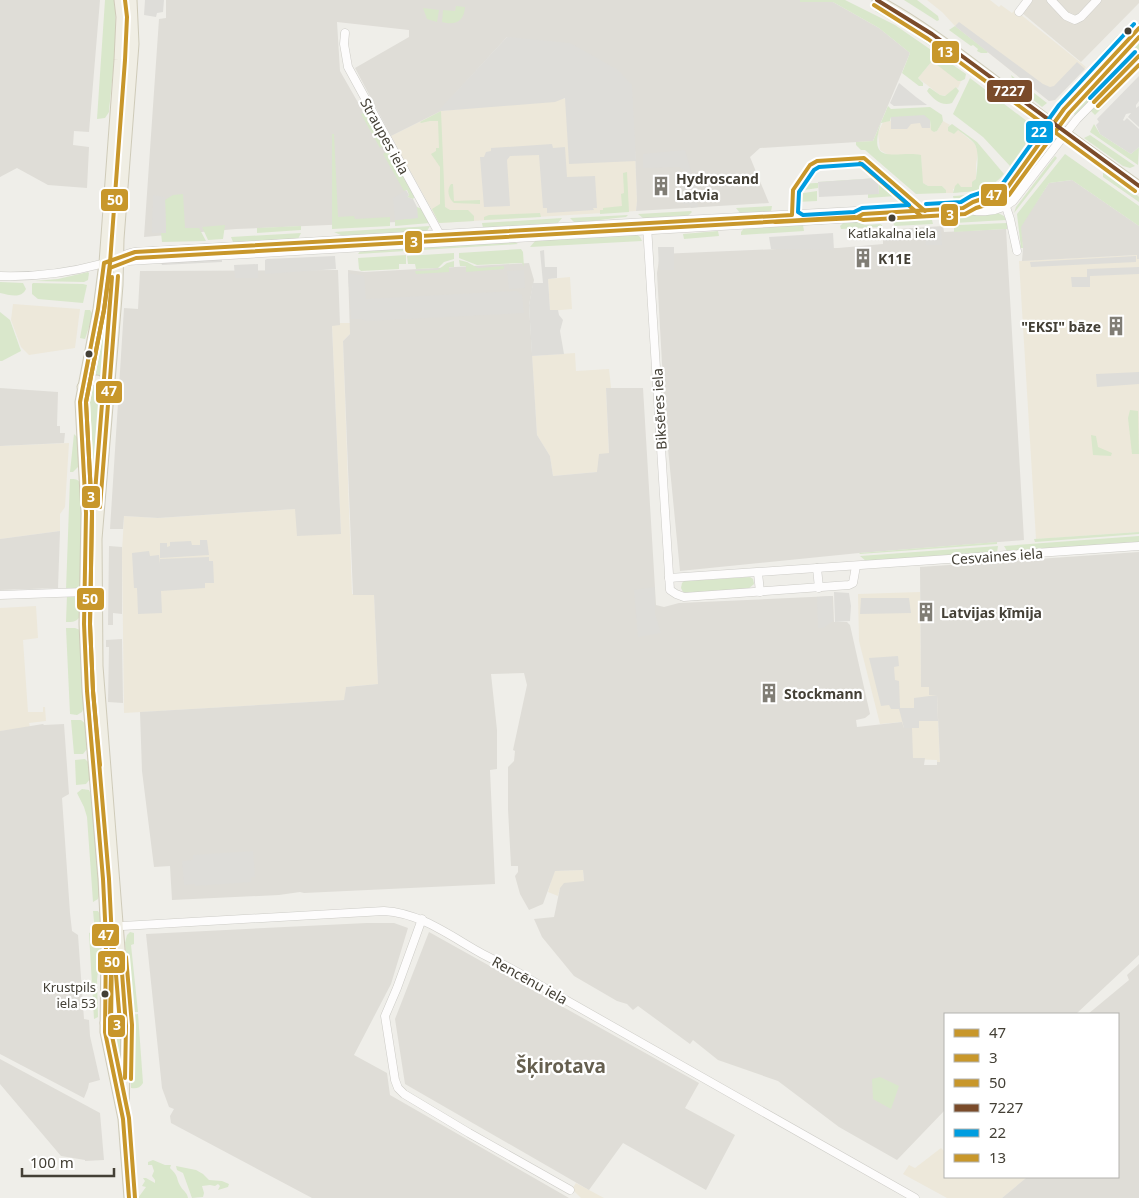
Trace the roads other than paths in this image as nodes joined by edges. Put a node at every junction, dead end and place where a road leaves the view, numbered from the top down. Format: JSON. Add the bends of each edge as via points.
{"nodes":[{"id":1,"x":119,"y":0,"type":"edge"},
{"id":2,"x":132,"y":0,"type":"edge"},
{"id":3,"x":138,"y":0,"type":"edge"},
{"id":4,"x":877,"y":0,"type":"edge"},
{"id":5,"x":1028,"y":0,"type":"edge"},
{"id":6,"x":1051,"y":0,"type":"edge"},
{"id":7,"x":1097,"y":0,"type":"edge"},
{"id":8,"x":1019,"y":12,"type":"dead end"},
{"id":9,"x":1139,"y":28,"type":"edge"},
{"id":10,"x":345,"y":33,"type":"dead end"},
{"id":11,"x":134,"y":44,"type":"junction"},
{"id":12,"x":1139,"y":56,"type":"edge"},
{"id":13,"x":1053,"y":124,"type":"junction"},
{"id":14,"x":1065,"y":134,"type":"junction"},
{"id":15,"x":1139,"y":186,"type":"edge"},
{"id":16,"x":1006,"y":206,"type":"junction"},
{"id":17,"x":963,"y":208,"type":"junction"},
{"id":18,"x":863,"y":214,"type":"junction"},
{"id":19,"x":647,"y":222,"type":"junction"},
{"id":20,"x":648,"y":231,"type":"junction"},
{"id":21,"x":440,"y":235,"type":"junction"},
{"id":22,"x":386,"y":242,"type":"junction"},
{"id":23,"x":1017,"y":251,"type":"dead end"},
{"id":24,"x":118,"y":258,"type":"junction"},
{"id":25,"x":104,"y":263,"type":"junction"},
{"id":26,"x":0,"y":276,"type":"edge"},
{"id":27,"x":82,"y":387,"type":"junction"},
{"id":28,"x":104,"y":443,"type":"junction"},
{"id":29,"x":1139,"y":546,"type":"edge"},
{"id":30,"x":856,"y":566,"type":"junction"},
{"id":31,"x":817,"y":568,"type":"junction"},
{"id":32,"x":758,"y":573,"type":"junction"},
{"id":33,"x":669,"y":578,"type":"junction"},
{"id":34,"x":819,"y":588,"type":"junction"},
{"id":35,"x":85,"y":592,"type":"junction"},
{"id":36,"x":760,"y":592,"type":"junction"},
{"id":37,"x":0,"y":594,"type":"edge"},
{"id":38,"x":422,"y":919,"type":"junction"},
{"id":39,"x":118,"y":925,"type":"junction"},
{"id":40,"x":105,"y":927,"type":"junction"},
{"id":41,"x":105,"y":1023,"type":"junction"},
{"id":42,"x":126,"y":1026,"type":"junction"},
{"id":43,"x":123,"y":1122,"type":"junction"},
{"id":44,"x":570,"y":1190,"type":"dead end"},
{"id":45,"x":129,"y":1198,"type":"edge"},
{"id":46,"x":915,"y":1198,"type":"edge"}],
"edges":[{"from":1,"to":25,"type":"main road","via":[[119,60]]},
{"from":2,"to":11,"type":"main road"},
{"from":3,"to":11,"type":"main road"},
{"from":4,"to":13,"type":"main road","via":[[936,36]]},
{"from":5,"to":8,"type":"street"},
{"from":6,"to":7,"type":"street","via":[[1066,16],[1075,20]]},
{"from":9,"to":13,"type":"street"},
{"from":10,"to":21,"type":"street","name":"Straupes iela","via":[[348,67]]},
{"from":11,"to":24,"type":"main road"},
{"from":12,"to":14,"type":"street"},
{"from":13,"to":14,"type":"main road"},
{"from":13,"to":17,"type":"street","via":[[1004,191]]},
{"from":14,"to":15,"type":"main road"},
{"from":14,"to":16,"type":"street"},
{"from":16,"to":17,"type":"street","via":[[974,212]]},
{"from":16,"to":23,"type":"street"},
{"from":17,"to":18,"type":"street"},
{"from":18,"to":19,"type":"street"},
{"from":18,"to":20,"type":"street","via":[[856,218]]},
{"from":19,"to":20,"type":"street","name":"Biksēres iela"},
{"from":19,"to":21,"type":"street"},
{"from":20,"to":22,"type":"street"},
{"from":20,"to":33,"type":"street","name":"Biksēres iela"},
{"from":21,"to":22,"type":"street"},
{"from":22,"to":24,"type":"street","via":[[127,261]]},
{"from":24,"to":25,"type":"street"},
{"from":24,"to":28,"type":"main road"},
{"from":25,"to":26,"type":"street","via":[[53,274]]},
{"from":25,"to":27,"type":"main road"},
{"from":27,"to":28,"type":"main road","via":[[91,380],[102,385]]},
{"from":27,"to":35,"type":"main road"},
{"from":28,"to":39,"type":"main road","via":[[97,540],[98,666]]},
{"from":29,"to":30,"type":"street","name":"Cesvaines iela"},
{"from":30,"to":31,"type":"street","name":"Cesvaines iela"},
{"from":30,"to":34,"type":"street","via":[[853,583]]},
{"from":31,"to":32,"type":"street","name":"Cesvaines iela"},
{"from":31,"to":34,"type":"street"},
{"from":32,"to":33,"type":"street","name":"Cesvaines iela"},
{"from":32,"to":36,"type":"street"},
{"from":33,"to":36,"type":"street","name":"Biksēres iela","via":[[670,590],[684,597]]},
{"from":34,"to":36,"type":"street"},
{"from":35,"to":37,"type":"street"},
{"from":35,"to":40,"type":"main road","via":[[86,691]]},
{"from":38,"to":39,"type":"street","name":"Rencēnu iela","via":[[384,911]]},
{"from":38,"to":44,"type":"street","via":[[385,1016],[398,1088]]},
{"from":38,"to":46,"type":"street","name":"Rencēnu iela"},
{"from":39,"to":40,"type":"street","name":"Rencēnu iela"},
{"from":39,"to":42,"type":"main road"},
{"from":40,"to":41,"type":"main road"},
{"from":41,"to":42,"type":"main road","via":[[118,1033]]},
{"from":41,"to":43,"type":"main road"},
{"from":42,"to":43,"type":"main road"},
{"from":43,"to":45,"type":"main road"}]}
